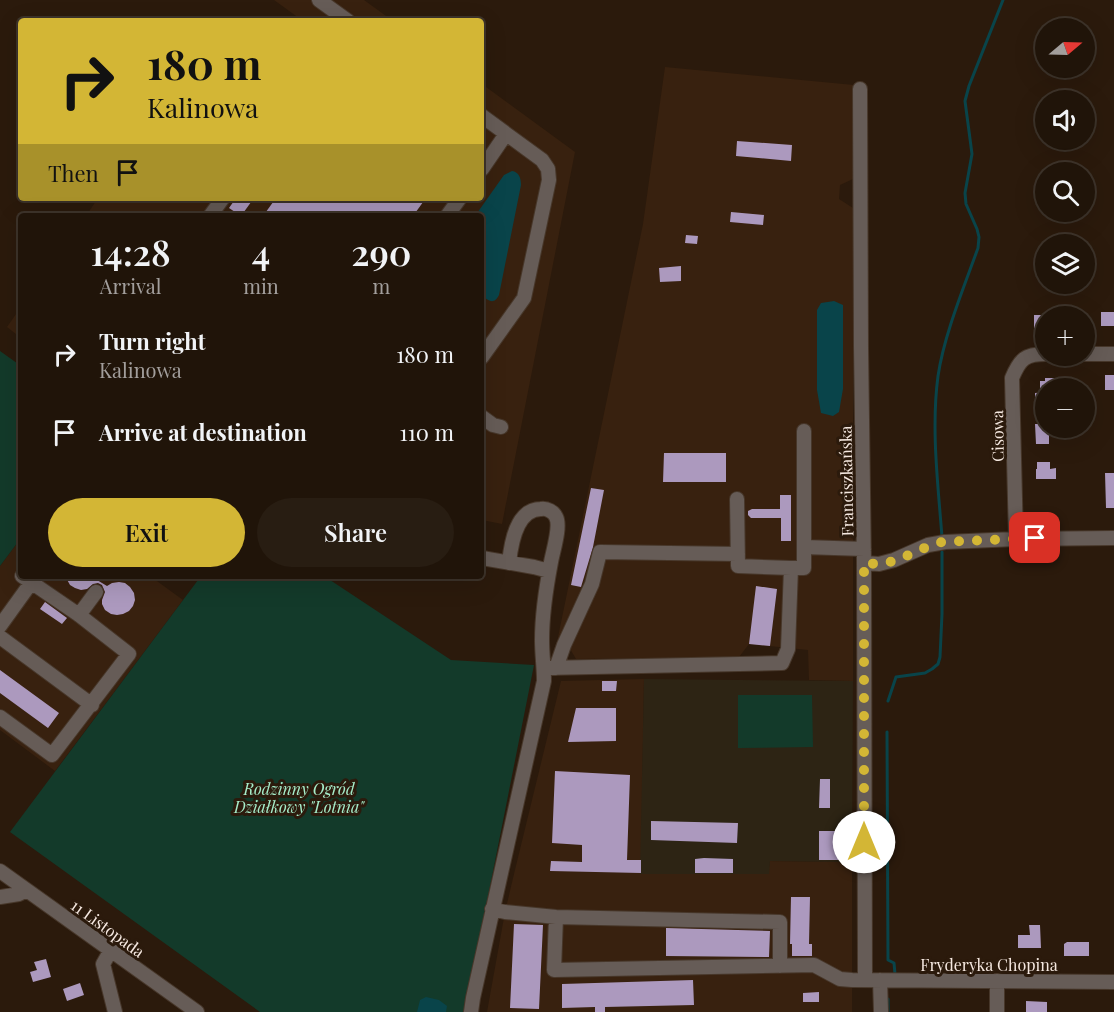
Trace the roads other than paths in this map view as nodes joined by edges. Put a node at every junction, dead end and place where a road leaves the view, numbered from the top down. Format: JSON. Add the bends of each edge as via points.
{"nodes":[{"id":1,"x":319,"y":0,"type":"edge"},
{"id":2,"x":344,"y":18,"type":"edge"},
{"id":3,"x":860,"y":89,"type":"dead end"},
{"id":4,"x":484,"y":118,"type":"edge"},
{"id":5,"x":506,"y":134,"type":"junction"},
{"id":6,"x":484,"y":166,"type":"edge"},
{"id":7,"x":484,"y":354,"type":"edge"},
{"id":8,"x":1035,"y":354,"type":"edge"},
{"id":9,"x":1095,"y":354,"type":"edge"},
{"id":10,"x":1114,"y":354,"type":"edge"},
{"id":11,"x":484,"y":418,"type":"edge"},
{"id":12,"x":501,"y":427,"type":"dead end"},
{"id":13,"x":804,"y":431,"type":"dead end"},
{"id":14,"x":737,"y":499,"type":"dead end"},
{"id":15,"x":1114,"y":538,"type":"edge"},
{"id":16,"x":1016,"y":539,"type":"junction"},
{"id":17,"x":804,"y":547,"type":"junction"},
{"id":18,"x":738,"y":554,"type":"junction"},
{"id":19,"x":864,"y":556,"type":"junction"},
{"id":20,"x":484,"y":558,"type":"edge"},
{"id":21,"x":509,"y":563,"type":"junction"},
{"id":22,"x":791,"y":568,"type":"junction"},
{"id":23,"x":549,"y":571,"type":"junction"},
{"id":24,"x":25,"y":579,"type":"edge"},
{"id":25,"x":29,"y":579,"type":"edge"},
{"id":26,"x":96,"y":592,"type":"dead end"},
{"id":27,"x":79,"y":615,"type":"junction"},
{"id":28,"x":0,"y":626,"type":"edge"},
{"id":29,"x":0,"y":637,"type":"edge"},
{"id":30,"x":550,"y":668,"type":"junction"},
{"id":31,"x":92,"y":705,"type":"junction"},
{"id":32,"x":0,"y":717,"type":"edge"},
{"id":33,"x":0,"y":871,"type":"edge"},
{"id":34,"x":26,"y":890,"type":"junction"},
{"id":35,"x":0,"y":897,"type":"edge"},
{"id":36,"x":492,"y":909,"type":"junction"},
{"id":37,"x":556,"y":917,"type":"junction"},
{"id":38,"x":111,"y":950,"type":"junction"},
{"id":39,"x":780,"y":966,"type":"junction"},
{"id":40,"x":865,"y":979,"type":"junction"},
{"id":41,"x":880,"y":980,"type":"junction"},
{"id":42,"x":997,"y":981,"type":"junction"},
{"id":43,"x":1114,"y":982,"type":"edge"},
{"id":44,"x":115,"y":1012,"type":"edge"},
{"id":45,"x":197,"y":1012,"type":"edge"},
{"id":46,"x":471,"y":1012,"type":"edge"},
{"id":47,"x":881,"y":1012,"type":"edge"},
{"id":48,"x":997,"y":1012,"type":"edge"}],
"edges":[{"from":1,"to":2,"type":"street"},
{"from":3,"to":19,"type":"street","name":"Franciszkańska"},
{"from":4,"to":5,"type":"street"},
{"from":5,"to":6,"type":"street"},
{"from":5,"to":7,"type":"street","via":[[542,160],[549,180],[524,298]]},
{"from":8,"to":16,"type":"street","name":"Cisowa","via":[[1017,366],[1012,378]]},
{"from":9,"to":10,"type":"street"},
{"from":11,"to":12,"type":"street"},
{"from":13,"to":17,"type":"street"},
{"from":14,"to":18,"type":"street"},
{"from":15,"to":16,"type":"street"},
{"from":16,"to":19,"type":"street","via":[[942,542],[879,564]]},
{"from":17,"to":19,"type":"street"},
{"from":17,"to":22,"type":"street","via":[[804,568]]},
{"from":18,"to":22,"type":"street","via":[[738,566]]},
{"from":18,"to":30,"type":"street","via":[[600,552],[592,584]]},
{"from":19,"to":40,"type":"street","name":"Franciszkańska"},
{"from":20,"to":21,"type":"street"},
{"from":21,"to":23,"type":"street"},
{"from":21,"to":23,"type":"street","via":[[517,528],[532,510],[542,508],[556,516],[558,524]]},
{"from":22,"to":30,"type":"street","via":[[788,648],[782,663]]},
{"from":23,"to":30,"type":"street","via":[[542,644]]},
{"from":24,"to":28,"type":"street"},
{"from":25,"to":27,"type":"street"},
{"from":26,"to":27,"type":"street"},
{"from":27,"to":31,"type":"street","via":[[129,654]]},
{"from":29,"to":31,"type":"street"},
{"from":30,"to":36,"type":"street"},
{"from":31,"to":32,"type":"street","via":[[52,755]]},
{"from":33,"to":34,"type":"street","name":"11 Listopada"},
{"from":34,"to":35,"type":"street"},
{"from":34,"to":38,"type":"street","name":"11 Listopada"},
{"from":36,"to":37,"type":"street"},
{"from":36,"to":46,"type":"street"},
{"from":37,"to":39,"type":"street","via":[[780,922]]},
{"from":37,"to":39,"type":"street","name":"Fryderyka Chopina","via":[[554,970]]},
{"from":38,"to":44,"type":"street","via":[[104,964]]},
{"from":38,"to":45,"type":"street","name":"11 Listopada"},
{"from":39,"to":40,"type":"street","name":"Fryderyka Chopina","via":[[814,965],[840,979]]},
{"from":40,"to":41,"type":"street","name":"Fryderyka Chopina"},
{"from":41,"to":42,"type":"street","name":"Fryderyka Chopina"},
{"from":41,"to":47,"type":"street"},
{"from":42,"to":43,"type":"street","name":"Fryderyka Chopina"},
{"from":42,"to":48,"type":"street"}]}
